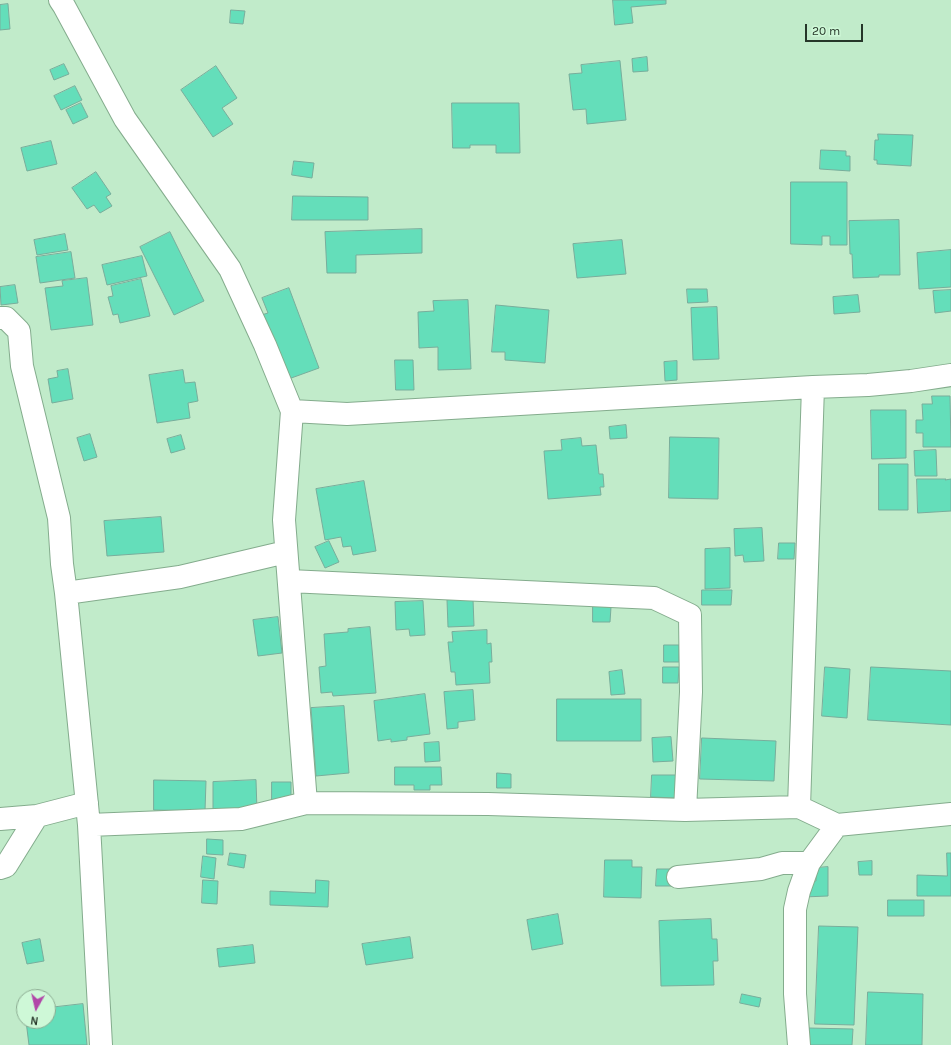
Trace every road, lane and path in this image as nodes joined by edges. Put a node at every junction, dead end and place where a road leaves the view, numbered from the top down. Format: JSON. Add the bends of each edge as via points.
{"nodes":[{"id":1,"x":60,"y":0,"type":"edge"},
{"id":2,"x":0,"y":318,"type":"edge"},
{"id":3,"x":951,"y":375,"type":"edge"},
{"id":4,"x":813,"y":387,"type":"junction"},
{"id":5,"x":292,"y":411,"type":"junction"},
{"id":6,"x":286,"y":552,"type":"junction"},
{"id":7,"x":289,"y":582,"type":"junction"},
{"id":8,"x":66,"y":593,"type":"junction"},
{"id":9,"x":87,"y":803,"type":"junction"},
{"id":10,"x":306,"y":803,"type":"junction"},
{"id":11,"x":799,"y":807,"type":"junction"},
{"id":12,"x":685,"y":810,"type":"junction"},
{"id":13,"x":951,"y":814,"type":"edge"},
{"id":14,"x":37,"y":816,"type":"junction"},
{"id":15,"x":0,"y":819,"type":"edge"},
{"id":16,"x":89,"y":825,"type":"junction"},
{"id":17,"x":837,"y":825,"type":"junction"},
{"id":18,"x":809,"y":863,"type":"junction"},
{"id":19,"x":0,"y":868,"type":"edge"},
{"id":20,"x":678,"y":877,"type":"dead end"},
{"id":21,"x":101,"y":1045,"type":"edge"},
{"id":22,"x":799,"y":1045,"type":"edge"}],
"edges":[{"from":1,"to":5,"type":"street","via":[[125,119],[230,269],[266,345]]},
{"from":2,"to":8,"type":"street","via":[[6,318],[19,331],[22,366],[59,518]]},
{"from":3,"to":4,"type":"street","via":[[868,385]]},
{"from":4,"to":5,"type":"street","via":[[347,414]]},
{"from":4,"to":11,"type":"street"},
{"from":5,"to":6,"type":"street","via":[[284,520]]},
{"from":6,"to":7,"type":"street"},
{"from":6,"to":8,"type":"street","via":[[180,577]]},
{"from":7,"to":10,"type":"street"},
{"from":7,"to":12,"type":"street","via":[[654,598],[690,615],[691,692]]},
{"from":8,"to":9,"type":"street"},
{"from":9,"to":14,"type":"street"},
{"from":9,"to":16,"type":"street"},
{"from":10,"to":12,"type":"street","via":[[488,804]]},
{"from":10,"to":16,"type":"street","via":[[241,819]]},
{"from":11,"to":12,"type":"street"},
{"from":11,"to":17,"type":"street"},
{"from":13,"to":17,"type":"street"},
{"from":14,"to":15,"type":"street"},
{"from":14,"to":19,"type":"street","via":[[6,866]]},
{"from":16,"to":21,"type":"street"},
{"from":17,"to":18,"type":"street"},
{"from":18,"to":20,"type":"street","via":[[782,863],[761,870]]},
{"from":18,"to":22,"type":"street","via":[[798,891],[795,909],[795,994]]}]}
